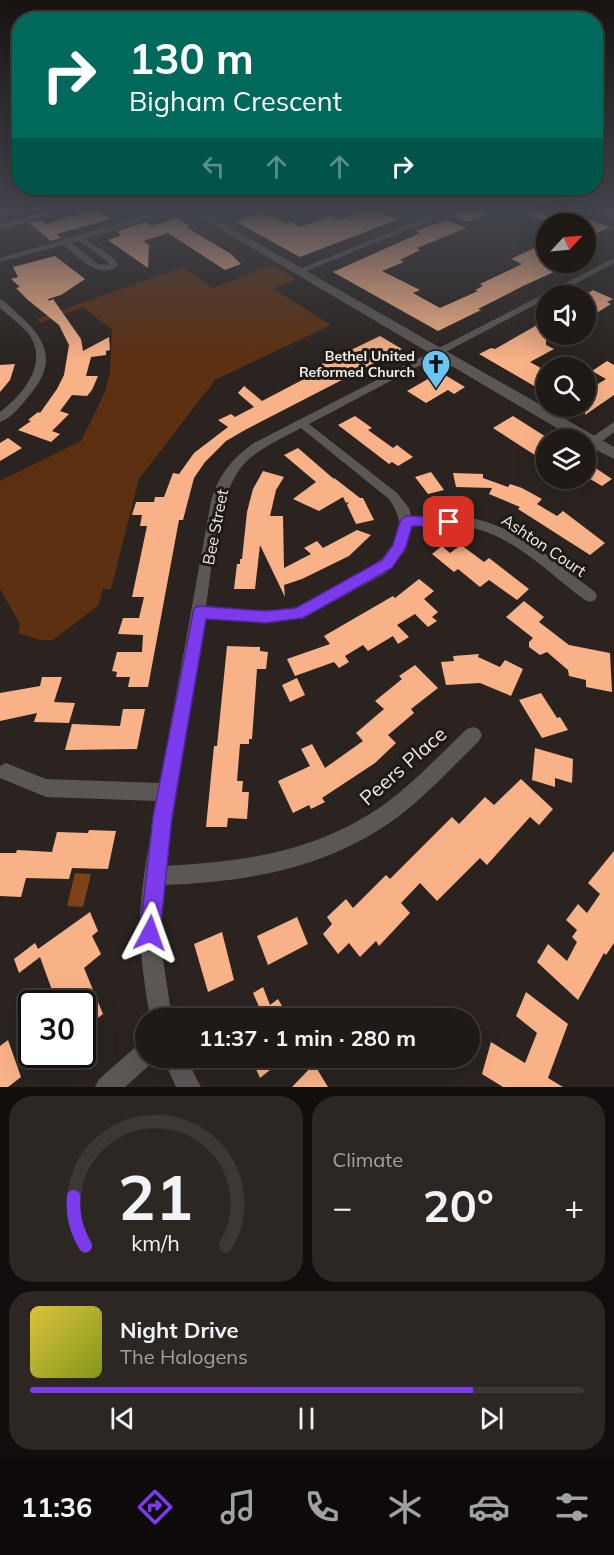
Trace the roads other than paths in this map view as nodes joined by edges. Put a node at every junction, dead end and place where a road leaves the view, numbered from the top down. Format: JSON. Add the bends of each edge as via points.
{"nodes":[{"id":1,"x":88,"y":260,"type":"edge"},
{"id":2,"x":110,"y":260,"type":"edge"},
{"id":3,"x":278,"y":260,"type":"edge"},
{"id":4,"x":328,"y":260,"type":"edge"},
{"id":5,"x":614,"y":260,"type":"edge"},
{"id":6,"x":299,"y":272,"type":"junction"},
{"id":7,"x":0,"y":302,"type":"edge"},
{"id":8,"x":5,"y":314,"type":"edge"},
{"id":9,"x":438,"y":352,"type":"junction"},
{"id":10,"x":0,"y":418,"type":"edge"},
{"id":11,"x":302,"y":423,"type":"junction"},
{"id":12,"x":614,"y":426,"type":"edge"},
{"id":13,"x":571,"y":429,"type":"edge"},
{"id":14,"x":596,"y":440,"type":"edge"},
{"id":15,"x":596,"y":444,"type":"edge"},
{"id":16,"x":614,"y":454,"type":"edge"},
{"id":17,"x":406,"y":521,"type":"junction"},
{"id":18,"x":590,"y":596,"type":"dead end"},
{"id":19,"x":199,"y":612,"type":"junction"},
{"id":20,"x":473,"y":735,"type":"dead end"},
{"id":21,"x":6,"y":772,"type":"dead end"},
{"id":22,"x":166,"y":792,"type":"junction"},
{"id":23,"x":154,"y":876,"type":"junction"},
{"id":24,"x":159,"y":1008,"type":"edge"},
{"id":25,"x":135,"y":1063,"type":"edge"},
{"id":26,"x":179,"y":1068,"type":"edge"},
{"id":27,"x":107,"y":1087,"type":"edge"},
{"id":28,"x":189,"y":1087,"type":"edge"}],
"edges":[{"from":1,"to":2,"type":"street","via":[[100,269],[114,266]]},
{"from":3,"to":6,"type":"street"},
{"from":4,"to":6,"type":"street"},
{"from":5,"to":9,"type":"street","name":"Bee Street"},
{"from":6,"to":9,"type":"street"},
{"from":7,"to":8,"type":"street"},
{"from":8,"to":10,"type":"street","via":[[36,338],[41,361],[30,389]]},
{"from":9,"to":11,"type":"street","name":"Bee Street"},
{"from":9,"to":13,"type":"street"},
{"from":11,"to":17,"type":"street","via":[[384,488],[403,510]]},
{"from":11,"to":19,"type":"street","name":"Bee Street","via":[[251,450],[223,483]]},
{"from":12,"to":14,"type":"street"},
{"from":15,"to":16,"type":"street"},
{"from":17,"to":18,"type":"street","name":"Ashton Court","via":[[464,522],[489,528],[513,540]]},
{"from":17,"to":19,"type":"street","via":[[400,547],[387,564],[303,612],[266,617]]},
{"from":19,"to":22,"type":"street","name":"Bee Street"},
{"from":20,"to":23,"type":"street","name":"Peers Place","via":[[391,811],[336,843],[300,858],[235,873]]},
{"from":21,"to":22,"type":"street","via":[[46,788]]},
{"from":22,"to":23,"type":"street","name":"Bee Street"},
{"from":23,"to":24,"type":"street","name":"Bee Street","via":[[150,940]]},
{"from":25,"to":27,"type":"street"},
{"from":26,"to":28,"type":"street"}]}
